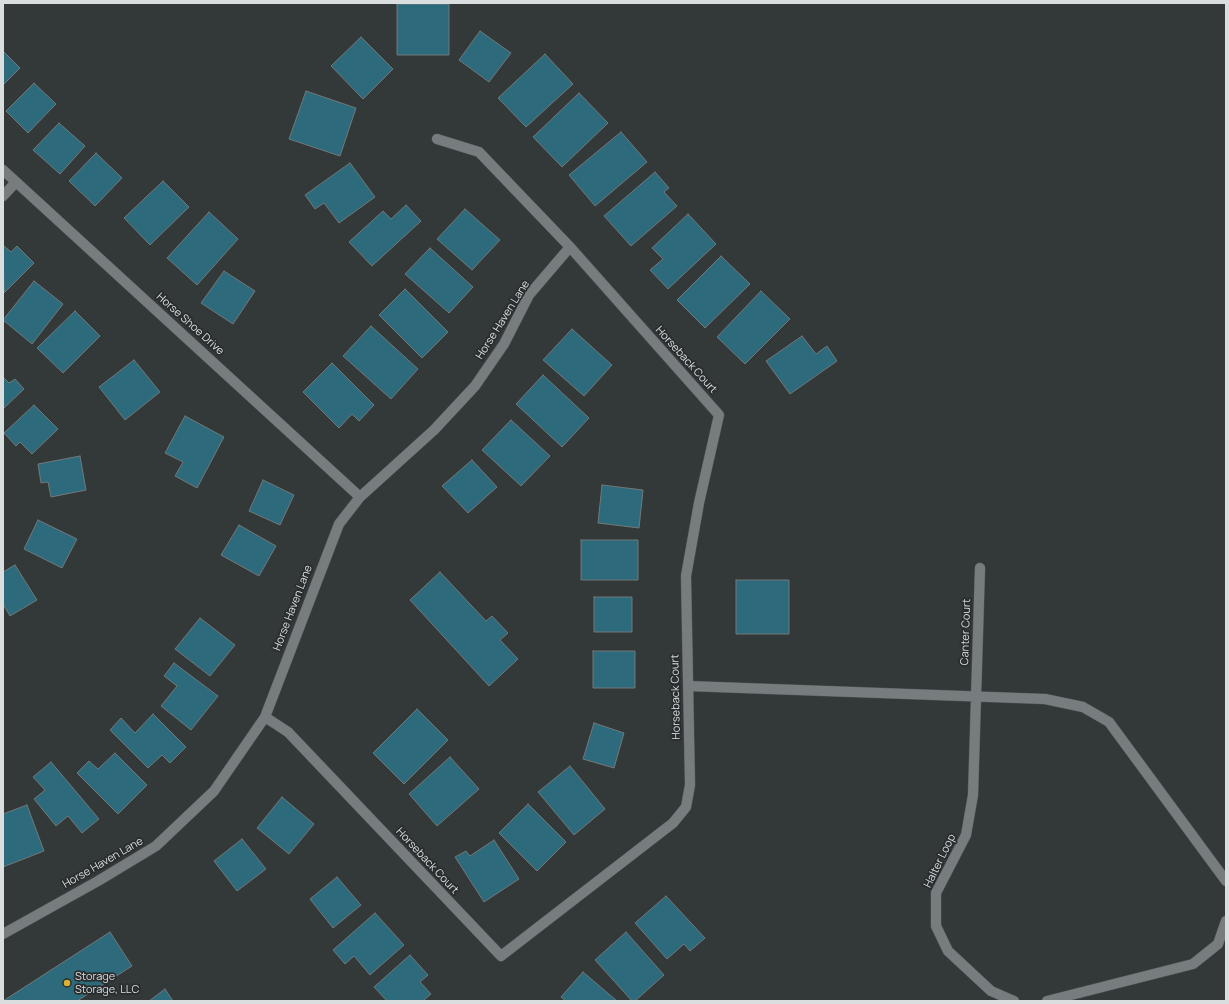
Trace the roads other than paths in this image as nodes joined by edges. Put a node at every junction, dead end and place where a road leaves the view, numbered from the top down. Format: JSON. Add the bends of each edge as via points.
{"nodes":[{"id":1,"x":436,"y":138,"type":"dead end"},
{"id":2,"x":3,"y":170,"type":"edge"},
{"id":3,"x":16,"y":182,"type":"junction"},
{"id":4,"x":3,"y":196,"type":"edge"},
{"id":5,"x":570,"y":247,"type":"junction"},
{"id":6,"x":360,"y":496,"type":"junction"},
{"id":7,"x":980,"y":568,"type":"dead end"},
{"id":8,"x":688,"y":686,"type":"junction"},
{"id":9,"x":976,"y":696,"type":"junction"},
{"id":10,"x":264,"y":717,"type":"junction"},
{"id":11,"x":1226,"y":881,"type":"edge"},
{"id":12,"x":1226,"y":921,"type":"edge"},
{"id":13,"x":3,"y":934,"type":"edge"},
{"id":14,"x":1014,"y":1001,"type":"edge"},
{"id":15,"x":1047,"y":1001,"type":"edge"}],
"edges":[{"from":1,"to":5,"type":"street","name":"Horseback Court","via":[[479,152]]},
{"from":2,"to":3,"type":"street","name":"Horse Shoe Drive"},
{"from":3,"to":4,"type":"street"},
{"from":3,"to":6,"type":"street","name":"Horse Shoe Drive"},
{"from":5,"to":6,"type":"street","name":"Horse Haven Lane","via":[[529,295],[504,344],[475,386],[434,430]]},
{"from":5,"to":8,"type":"street","name":"Horseback Court","via":[[719,415],[686,576]]},
{"from":6,"to":10,"type":"street","name":"Horse Haven Lane","via":[[339,524]]},
{"from":7,"to":9,"type":"street","name":"Canter Court"},
{"from":8,"to":9,"type":"street"},
{"from":8,"to":10,"type":"street","name":"Horseback Court","via":[[690,785],[686,807],[673,822],[501,956],[288,732]]},
{"from":9,"to":11,"type":"street","via":[[1044,699],[1083,707],[1109,722]]},
{"from":9,"to":14,"type":"street","name":"Halter Loop","via":[[973,795],[966,835],[936,893],[936,926],[948,951],[991,991]]},
{"from":10,"to":13,"type":"street","name":"Horse Haven Lane","via":[[214,791],[156,846]]},
{"from":12,"to":15,"type":"street","via":[[1218,944],[1193,964]]}]}
